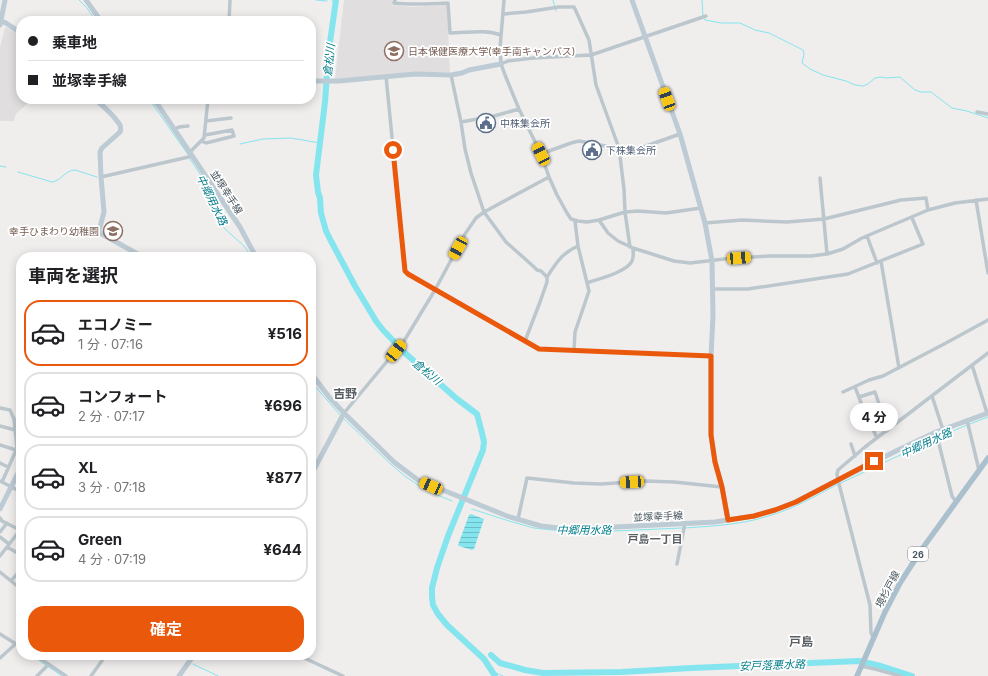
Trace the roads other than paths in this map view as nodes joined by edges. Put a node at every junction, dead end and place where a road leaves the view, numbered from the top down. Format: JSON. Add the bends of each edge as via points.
{"nodes":[{"id":1,"x":5,"y":0,"type":"edge"},
{"id":2,"x":230,"y":0,"type":"edge"},
{"id":3,"x":395,"y":0,"type":"edge"},
{"id":4,"x":504,"y":0,"type":"edge"},
{"id":5,"x":632,"y":0,"type":"edge"},
{"id":6,"x":88,"y":1,"type":"edge"},
{"id":7,"x":503,"y":14,"type":"junction"},
{"id":8,"x":98,"y":16,"type":"edge"},
{"id":9,"x":229,"y":16,"type":"edge"},
{"id":10,"x":706,"y":16,"type":"dead end"},
{"id":11,"x":0,"y":23,"type":"edge"},
{"id":12,"x":16,"y":30,"type":"edge"},
{"id":13,"x":501,"y":35,"type":"junction"},
{"id":14,"x":645,"y":37,"type":"junction"},
{"id":15,"x":591,"y":55,"type":"junction"},
{"id":16,"x":501,"y":64,"type":"junction"},
{"id":17,"x":451,"y":75,"type":"junction"},
{"id":18,"x":386,"y":76,"type":"junction"},
{"id":19,"x":316,"y":81,"type":"edge"},
{"id":20,"x":101,"y":104,"type":"edge"},
{"id":21,"x":157,"y":104,"type":"edge"},
{"id":22,"x":208,"y":104,"type":"edge"},
{"id":23,"x":519,"y":109,"type":"junction"},
{"id":24,"x":977,"y":112,"type":"dead end"},
{"id":25,"x":988,"y":114,"type":"edge"},
{"id":26,"x":231,"y":118,"type":"dead end"},
{"id":27,"x":206,"y":121,"type":"junction"},
{"id":28,"x":461,"y":122,"type":"junction"},
{"id":29,"x":188,"y":126,"type":"dead end"},
{"id":30,"x":175,"y":129,"type":"junction"},
{"id":31,"x":680,"y":134,"type":"junction"},
{"id":32,"x":205,"y":135,"type":"junction"},
{"id":33,"x":201,"y":142,"type":"junction"},
{"id":34,"x":618,"y":148,"type":"junction"},
{"id":35,"x":191,"y":154,"type":"junction"},
{"id":36,"x":541,"y":154,"type":"junction"},
{"id":37,"x":101,"y":177,"type":"junction"},
{"id":38,"x":549,"y":177,"type":"junction"},
{"id":39,"x":820,"y":178,"type":"dead end"},
{"id":40,"x":988,"y":199,"type":"edge"},
{"id":41,"x":976,"y":200,"type":"junction"},
{"id":42,"x":701,"y":208,"type":"junction"},
{"id":43,"x":928,"y":210,"type":"junction"},
{"id":44,"x":484,"y":212,"type":"junction"},
{"id":45,"x":625,"y":212,"type":"junction"},
{"id":46,"x":912,"y":218,"type":"junction"},
{"id":47,"x":824,"y":219,"type":"junction"},
{"id":48,"x":599,"y":220,"type":"junction"},
{"id":49,"x":575,"y":221,"type":"junction"},
{"id":50,"x":705,"y":223,"type":"junction"},
{"id":51,"x":867,"y":236,"type":"junction"},
{"id":52,"x":578,"y":246,"type":"junction"},
{"id":53,"x":631,"y":247,"type":"junction"},
{"id":54,"x":134,"y":252,"type":"edge"},
{"id":55,"x":253,"y":252,"type":"edge"},
{"id":56,"x":827,"y":254,"type":"junction"},
{"id":57,"x":712,"y":261,"type":"junction"},
{"id":58,"x":879,"y":262,"type":"junction"},
{"id":59,"x":988,"y":273,"type":"edge"},
{"id":60,"x":547,"y":277,"type":"junction"},
{"id":61,"x":587,"y":283,"type":"junction"},
{"id":62,"x":713,"y":289,"type":"junction"},
{"id":63,"x":435,"y":290,"type":"junction"},
{"id":64,"x":988,"y":320,"type":"edge"},
{"id":65,"x":525,"y":341,"type":"junction"},
{"id":66,"x":574,"y":350,"type":"junction"},
{"id":67,"x":988,"y":353,"type":"edge"},
{"id":68,"x":711,"y":356,"type":"junction"},
{"id":69,"x":972,"y":365,"type":"junction"},
{"id":70,"x":899,"y":368,"type":"junction"},
{"id":71,"x":316,"y":381,"type":"edge"},
{"id":72,"x":854,"y":387,"type":"junction"},
{"id":73,"x":843,"y":392,"type":"dead end"},
{"id":74,"x":932,"y":396,"type":"junction"},
{"id":75,"x":859,"y":398,"type":"junction"},
{"id":76,"x":0,"y":408,"type":"edge"},
{"id":77,"x":876,"y":409,"type":"junction"},
{"id":78,"x":344,"y":413,"type":"junction"},
{"id":79,"x":865,"y":413,"type":"junction"},
{"id":80,"x":988,"y":413,"type":"edge"},
{"id":81,"x":967,"y":420,"type":"junction"},
{"id":82,"x":0,"y":426,"type":"edge"},
{"id":83,"x":15,"y":430,"type":"junction"},
{"id":84,"x":943,"y":430,"type":"junction"},
{"id":85,"x":887,"y":431,"type":"junction"},
{"id":86,"x":936,"y":432,"type":"junction"},
{"id":87,"x":878,"y":438,"type":"junction"},
{"id":88,"x":16,"y":439,"type":"edge"},
{"id":89,"x":850,"y":444,"type":"dead end"},
{"id":90,"x":0,"y":445,"type":"edge"},
{"id":91,"x":16,"y":450,"type":"joint"},
{"id":92,"x":855,"y":456,"type":"junction"},
{"id":93,"x":988,"y":458,"type":"edge"},
{"id":94,"x":0,"y":463,"type":"edge"},
{"id":95,"x":316,"y":466,"type":"edge"},
{"id":96,"x":8,"y":468,"type":"junction"},
{"id":97,"x":980,"y":470,"type":"junction"},
{"id":98,"x":16,"y":477,"type":"edge"},
{"id":99,"x":838,"y":480,"type":"junction"},
{"id":100,"x":1,"y":481,"type":"edge"},
{"id":101,"x":11,"y":487,"type":"junction"},
{"id":102,"x":722,"y":487,"type":"junction"},
{"id":103,"x":16,"y":490,"type":"edge"},
{"id":104,"x":956,"y":502,"type":"junction"},
{"id":105,"x":1,"y":503,"type":"edge"},
{"id":106,"x":0,"y":509,"type":"edge"},
{"id":107,"x":0,"y":518,"type":"edge"},
{"id":108,"x":518,"y":519,"type":"junction"},
{"id":109,"x":728,"y":520,"type":"junction"},
{"id":110,"x":7,"y":523,"type":"junction"},
{"id":111,"x":684,"y":526,"type":"junction"},
{"id":112,"x":16,"y":528,"type":"edge"},
{"id":113,"x":0,"y":532,"type":"edge"},
{"id":114,"x":16,"y":535,"type":"edge"},
{"id":115,"x":0,"y":537,"type":"edge"},
{"id":116,"x":8,"y":545,"type":"junction"},
{"id":117,"x":16,"y":551,"type":"edge"},
{"id":118,"x":0,"y":556,"type":"edge"},
{"id":119,"x":677,"y":564,"type":"dead end"},
{"id":120,"x":0,"y":572,"type":"edge"},
{"id":121,"x":16,"y":575,"type":"edge"},
{"id":122,"x":11,"y":581,"type":"junction"},
{"id":123,"x":16,"y":584,"type":"edge"},
{"id":124,"x":0,"y":634,"type":"edge"},
{"id":125,"x":874,"y":637,"type":"junction"},
{"id":126,"x":16,"y":643,"type":"joint"},
{"id":127,"x":0,"y":658,"type":"edge"},
{"id":128,"x":42,"y":660,"type":"edge"},
{"id":129,"x":102,"y":660,"type":"edge"},
{"id":130,"x":191,"y":660,"type":"edge"},
{"id":131,"x":309,"y":660,"type":"edge"},
{"id":132,"x":862,"y":663,"type":"junction"},
{"id":133,"x":46,"y":667,"type":"dead end"},
{"id":134,"x":37,"y":676,"type":"edge"},
{"id":135,"x":66,"y":676,"type":"edge"},
{"id":136,"x":91,"y":676,"type":"edge"},
{"id":137,"x":179,"y":676,"type":"edge"},
{"id":138,"x":343,"y":676,"type":"edge"},
{"id":139,"x":857,"y":676,"type":"edge"},
{"id":140,"x":900,"y":676,"type":"edge"}],
"edges":[{"from":1,"to":11,"type":"street"},
{"from":2,"to":9,"type":"street"},
{"from":3,"to":13,"type":"street","via":[[394,3],[405,4],[448,3],[450,33],[494,32]]},
{"from":4,"to":7,"type":"street"},
{"from":5,"to":14,"type":"street"},
{"from":6,"to":8,"type":"street"},
{"from":7,"to":13,"type":"street"},
{"from":7,"to":15,"type":"street","via":[[574,7],[589,40]]},
{"from":10,"to":14,"type":"street"},
{"from":11,"to":12,"type":"street","via":[[6,23]]},
{"from":13,"to":16,"type":"street"},
{"from":14,"to":15,"type":"street"},
{"from":14,"to":31,"type":"street"},
{"from":15,"to":16,"type":"street","via":[[526,59]]},
{"from":15,"to":34,"type":"street","via":[[596,85]]},
{"from":16,"to":17,"type":"street"},
{"from":16,"to":23,"type":"street"},
{"from":17,"to":18,"type":"street"},
{"from":17,"to":28,"type":"street"},
{"from":18,"to":19,"type":"street"},
{"from":18,"to":63,"type":"street","via":[[405,271]]},
{"from":20,"to":37,"type":"street","via":[[121,129],[100,152]]},
{"from":21,"to":30,"type":"street","name":"並塚幸手線"},
{"from":22,"to":27,"type":"street"},
{"from":23,"to":28,"type":"street"},
{"from":23,"to":36,"type":"street"},
{"from":24,"to":25,"type":"street"},
{"from":26,"to":27,"type":"street"},
{"from":27,"to":32,"type":"street"},
{"from":28,"to":44,"type":"street","via":[[471,173]]},
{"from":29,"to":30,"type":"street"},
{"from":30,"to":35,"type":"street","name":"並塚幸手線"},
{"from":31,"to":34,"type":"street","via":[[632,151]]},
{"from":31,"to":42,"type":"street"},
{"from":32,"to":33,"type":"street"},
{"from":32,"to":33,"type":"street","via":[[232,130],[234,136]]},
{"from":33,"to":35,"type":"street"},
{"from":34,"to":36,"type":"street","via":[[579,141]]},
{"from":34,"to":45,"type":"street"},
{"from":35,"to":37,"type":"street"},
{"from":35,"to":55,"type":"street","name":"並塚幸手線","via":[[240,227]]},
{"from":36,"to":38,"type":"street"},
{"from":37,"to":54,"type":"street","via":[[104,212],[99,232]]},
{"from":38,"to":44,"type":"street"},
{"from":38,"to":49,"type":"street","via":[[567,213]]},
{"from":39,"to":47,"type":"street"},
{"from":40,"to":41,"type":"street"},
{"from":41,"to":43,"type":"street"},
{"from":41,"to":59,"type":"street"},
{"from":42,"to":45,"type":"street","via":[[666,213]]},
{"from":42,"to":50,"type":"street"},
{"from":43,"to":46,"type":"street"},
{"from":43,"to":47,"type":"street","via":[[926,198],[901,200]]},
{"from":44,"to":60,"type":"street","via":[[506,242]]},
{"from":44,"to":63,"type":"street","via":[[476,218],[465,234]]},
{"from":45,"to":48,"type":"street"},
{"from":45,"to":53,"type":"street"},
{"from":46,"to":51,"type":"street"},
{"from":46,"to":58,"type":"street","via":[[923,244]]},
{"from":47,"to":50,"type":"street"},
{"from":47,"to":56,"type":"street"},
{"from":48,"to":49,"type":"street"},
{"from":48,"to":53,"type":"street","via":[[608,233]]},
{"from":49,"to":52,"type":"street"},
{"from":50,"to":57,"type":"street"},
{"from":51,"to":56,"type":"street","via":[[843,249]]},
{"from":51,"to":58,"type":"street"},
{"from":52,"to":60,"type":"street","via":[[564,254]]},
{"from":52,"to":61,"type":"street"},
{"from":53,"to":57,"type":"street","via":[[674,261]]},
{"from":53,"to":61,"type":"street","via":[[631,263],[621,271]]},
{"from":56,"to":57,"type":"street"},
{"from":57,"to":62,"type":"street"},
{"from":58,"to":62,"type":"street","via":[[848,274],[748,289]]},
{"from":58,"to":70,"type":"street"},
{"from":60,"to":65,"type":"street"},
{"from":61,"to":66,"type":"street","via":[[589,291],[575,332]]},
{"from":62,"to":68,"type":"street"},
{"from":63,"to":65,"type":"street"},
{"from":63,"to":78,"type":"street","via":[[404,341]]},
{"from":64,"to":70,"type":"street"},
{"from":65,"to":66,"type":"street","via":[[539,349]]},
{"from":66,"to":68,"type":"street"},
{"from":67,"to":69,"type":"street"},
{"from":68,"to":102,"type":"street","via":[[711,435]]},
{"from":69,"to":74,"type":"street"},
{"from":69,"to":80,"type":"street"},
{"from":70,"to":72,"type":"street"},
{"from":71,"to":78,"type":"street","name":"並塚幸手線"},
{"from":72,"to":73,"type":"street"},
{"from":72,"to":75,"type":"street"},
{"from":74,"to":84,"type":"street"},
{"from":74,"to":85,"type":"street"},
{"from":75,"to":77,"type":"street","via":[[875,392],[880,407]]},
{"from":75,"to":79,"type":"street"},
{"from":76,"to":83,"type":"street","via":[[10,410]]},
{"from":77,"to":79,"type":"street"},
{"from":77,"to":85,"type":"street"},
{"from":78,"to":95,"type":"street"},
{"from":78,"to":108,"type":"street","name":"並塚幸手線","via":[[394,462],[418,480]]},
{"from":79,"to":87,"type":"street"},
{"from":80,"to":81,"type":"street","name":"並塚幸手線"},
{"from":81,"to":84,"type":"street","name":"並塚幸手線"},
{"from":81,"to":97,"type":"street"},
{"from":82,"to":83,"type":"street"},
{"from":83,"to":88,"type":"street"},
{"from":84,"to":86,"type":"street","name":"並塚幸手線"},
{"from":85,"to":87,"type":"street"},
{"from":86,"to":99,"type":"street","name":"並塚幸手線"},
{"from":86,"to":104,"type":"street","via":[[952,496]]},
{"from":87,"to":92,"type":"street"},
{"from":89,"to":92,"type":"street"},
{"from":90,"to":91,"type":"street"},
{"from":91,"to":96,"type":"street"},
{"from":92,"to":99,"type":"street","via":[[838,470]]},
{"from":93,"to":97,"type":"main road","name":"境杉戸線","number":"26"},
{"from":94,"to":96,"type":"street"},
{"from":96,"to":100,"type":"street"},
{"from":97,"to":104,"type":"main road","name":"境杉戸線","number":"26"},
{"from":98,"to":101,"type":"street"},
{"from":99,"to":109,"type":"street","name":"並塚幸手線","via":[[775,510]]},
{"from":99,"to":125,"type":"street","via":[[870,605],[871,632]]},
{"from":100,"to":101,"type":"street"},
{"from":101,"to":103,"type":"street"},
{"from":101,"to":105,"type":"street"},
{"from":102,"to":108,"type":"street","via":[[646,481],[574,483],[527,478]]},
{"from":102,"to":109,"type":"street"},
{"from":104,"to":125,"type":"main road","name":"境杉戸線","number":"26","via":[[900,583]]},
{"from":105,"to":106,"type":"street"},
{"from":107,"to":110,"type":"street"},
{"from":108,"to":111,"type":"street","name":"並塚幸手線","via":[[541,526],[564,528]]},
{"from":109,"to":111,"type":"street","name":"並塚幸手線"},
{"from":110,"to":112,"type":"street"},
{"from":110,"to":113,"type":"street"},
{"from":111,"to":119,"type":"street"},
{"from":114,"to":116,"type":"street"},
{"from":115,"to":116,"type":"street"},
{"from":116,"to":117,"type":"street"},
{"from":116,"to":118,"type":"street"},
{"from":120,"to":122,"type":"street"},
{"from":121,"to":122,"type":"street"},
{"from":122,"to":123,"type":"street"},
{"from":124,"to":126,"type":"street"},
{"from":125,"to":132,"type":"main road","name":"境杉戸線","number":"26"},
{"from":126,"to":127,"type":"street"},
{"from":128,"to":135,"type":"street"},
{"from":129,"to":136,"type":"street"},
{"from":130,"to":137,"type":"street"},
{"from":131,"to":138,"type":"street"},
{"from":132,"to":139,"type":"main road","name":"境杉戸線","number":"26"},
{"from":132,"to":140,"type":"street"},
{"from":133,"to":134,"type":"street"}]}
